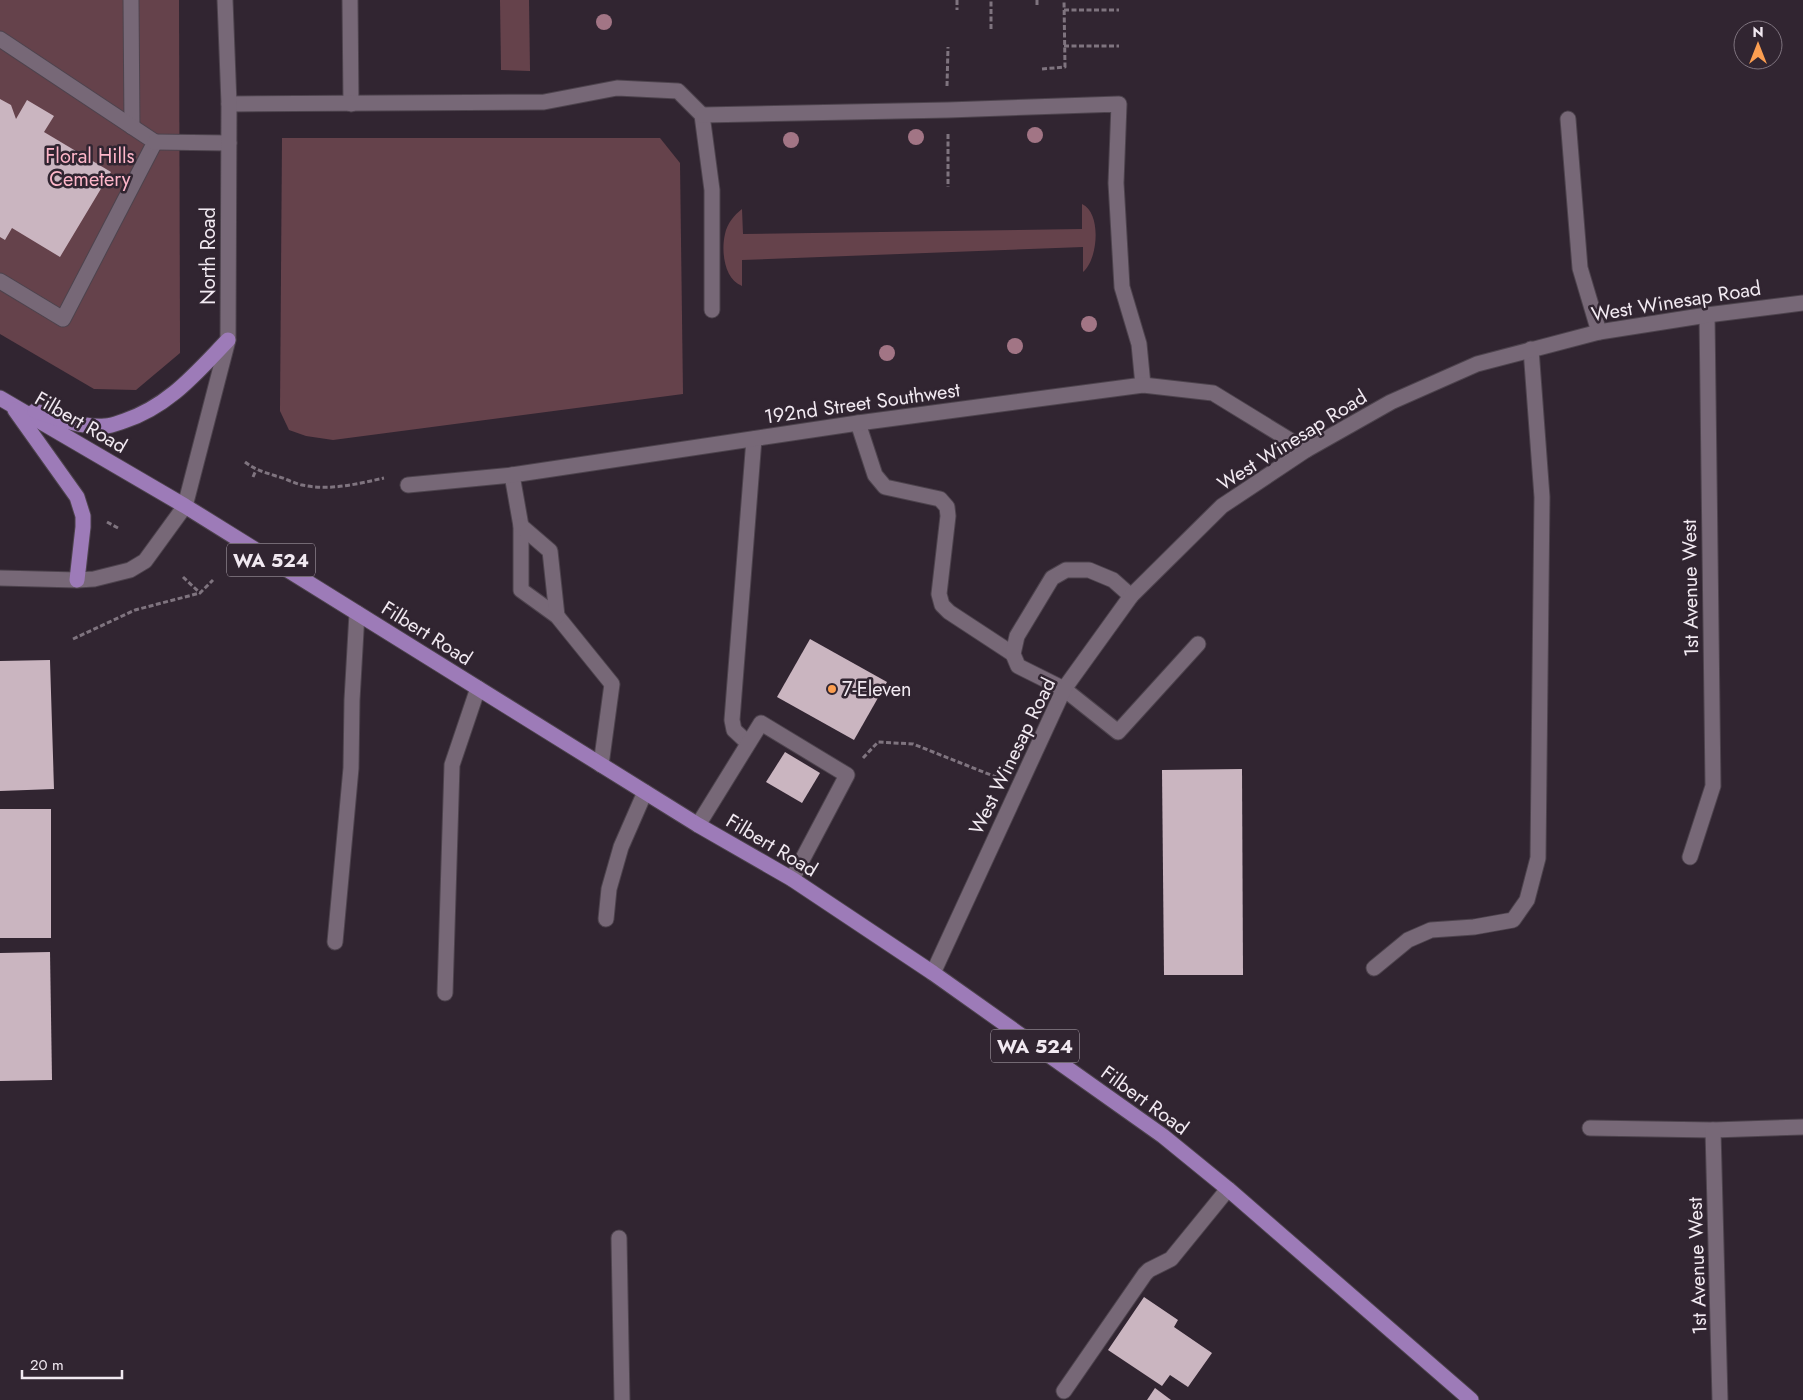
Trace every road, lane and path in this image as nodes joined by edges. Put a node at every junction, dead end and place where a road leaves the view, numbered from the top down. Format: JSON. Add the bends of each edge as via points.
{"nodes":[{"id":1,"x":131,"y":0,"type":"edge"},
{"id":2,"x":225,"y":0,"type":"edge"},
{"id":3,"x":350,"y":0,"type":"edge"},
{"id":4,"x":957,"y":0,"type":"edge"},
{"id":5,"x":991,"y":0,"type":"edge"},
{"id":6,"x":1037,"y":0,"type":"edge"},
{"id":7,"x":1064,"y":0,"type":"edge"},
{"id":8,"x":1038,"y":6,"type":"dead end"},
{"id":9,"x":957,"y":10,"type":"dead end"},
{"id":10,"x":1064,"y":10,"type":"junction"},
{"id":11,"x":1119,"y":10,"type":"dead end"},
{"id":12,"x":991,"y":29,"type":"dead end"},
{"id":13,"x":0,"y":39,"type":"edge"},
{"id":14,"x":1064,"y":46,"type":"junction"},
{"id":15,"x":1119,"y":46,"type":"dead end"},
{"id":16,"x":948,"y":47,"type":"dead end"},
{"id":17,"x":1042,"y":69,"type":"dead end"},
{"id":18,"x":947,"y":86,"type":"dead end"},
{"id":19,"x":229,"y":104,"type":"junction"},
{"id":20,"x":351,"y":104,"type":"junction"},
{"id":21,"x":702,"y":115,"type":"junction"},
{"id":22,"x":1568,"y":119,"type":"dead end"},
{"id":23,"x":132,"y":126,"type":"junction"},
{"id":24,"x":948,"y":131,"type":"dead end"},
{"id":25,"x":155,"y":142,"type":"junction"},
{"id":26,"x":229,"y":143,"type":"junction"},
{"id":27,"x":948,"y":187,"type":"dead end"},
{"id":28,"x":0,"y":280,"type":"edge"},
{"id":29,"x":1803,"y":303,"type":"edge"},
{"id":30,"x":712,"y":310,"type":"dead end"},
{"id":31,"x":1707,"y":315,"type":"junction"},
{"id":32,"x":1599,"y":332,"type":"junction"},
{"id":33,"x":228,"y":340,"type":"junction"},
{"id":34,"x":1531,"y":349,"type":"junction"},
{"id":35,"x":1143,"y":385,"type":"junction"},
{"id":36,"x":6,"y":401,"type":"edge"},
{"id":37,"x":858,"y":423,"type":"junction"},
{"id":38,"x":754,"y":438,"type":"junction"},
{"id":39,"x":1306,"y":450,"type":"junction"},
{"id":40,"x":245,"y":462,"type":"dead end"},
{"id":41,"x":256,"y":470,"type":"junction"},
{"id":42,"x":512,"y":475,"type":"junction"},
{"id":43,"x":253,"y":477,"type":"dead end"},
{"id":44,"x":408,"y":485,"type":"joint"},
{"id":45,"x":185,"y":506,"type":"junction"},
{"id":46,"x":521,"y":526,"type":"junction"},
{"id":47,"x":184,"y":577,"type":"dead end"},
{"id":48,"x":0,"y":578,"type":"edge"},
{"id":49,"x":77,"y":580,"type":"junction"},
{"id":50,"x":213,"y":580,"type":"dead end"},
{"id":51,"x":200,"y":593,"type":"junction"},
{"id":52,"x":1131,"y":596,"type":"junction"},
{"id":53,"x":358,"y":613,"type":"junction"},
{"id":54,"x":557,"y":616,"type":"junction"},
{"id":55,"x":73,"y":640,"type":"dead end"},
{"id":56,"x":1198,"y":644,"type":"dead end"},
{"id":57,"x":1013,"y":654,"type":"junction"},
{"id":58,"x":478,"y":688,"type":"junction"},
{"id":59,"x":1064,"y":689,"type":"junction"},
{"id":60,"x":878,"y":742,"type":"dead end"},
{"id":61,"x":748,"y":743,"type":"junction"},
{"id":62,"x":601,"y":765,"type":"junction"},
{"id":63,"x":990,"y":774,"type":"dead end"},
{"id":64,"x":645,"y":792,"type":"junction"},
{"id":65,"x":698,"y":825,"type":"junction"},
{"id":66,"x":1690,"y":857,"type":"dead end"},
{"id":67,"x":792,"y":879,"type":"junction"},
{"id":68,"x":606,"y":918,"type":"dead end"},
{"id":69,"x":335,"y":942,"type":"dead end"},
{"id":70,"x":1374,"y":968,"type":"dead end"},
{"id":71,"x":933,"y":973,"type":"junction"},
{"id":72,"x":445,"y":993,"type":"dead end"},
{"id":73,"x":1590,"y":1128,"type":"dead end"},
{"id":74,"x":1803,"y":1128,"type":"edge"},
{"id":75,"x":1713,"y":1130,"type":"junction"},
{"id":76,"x":1228,"y":1189,"type":"junction"},
{"id":77,"x":619,"y":1238,"type":"dead end"},
{"id":78,"x":1064,"y":1391,"type":"dead end"},
{"id":79,"x":622,"y":1400,"type":"edge"},
{"id":80,"x":1471,"y":1400,"type":"edge"},
{"id":81,"x":1720,"y":1400,"type":"edge"}],
"edges":[{"from":1,"to":23,"type":"street"},
{"from":2,"to":19,"type":"street","name":"North Road"},
{"from":3,"to":20,"type":"street"},
{"from":4,"to":9,"type":"path"},
{"from":5,"to":12,"type":"path"},
{"from":6,"to":8,"type":"path"},
{"from":7,"to":10,"type":"path"},
{"from":10,"to":11,"type":"path"},
{"from":10,"to":14,"type":"path"},
{"from":13,"to":23,"type":"street"},
{"from":14,"to":15,"type":"path"},
{"from":14,"to":17,"type":"path","via":[[1064,67]]},
{"from":16,"to":18,"type":"path"},
{"from":19,"to":20,"type":"street"},
{"from":19,"to":26,"type":"street","name":"North Road"},
{"from":20,"to":21,"type":"street","via":[[544,102],[617,88],[678,91]]},
{"from":21,"to":30,"type":"street","via":[[712,190]]},
{"from":21,"to":35,"type":"street","via":[[1119,104],[1116,183],[1122,287],[1138,344]]},
{"from":22,"to":32,"type":"street","via":[[1580,268]]},
{"from":23,"to":25,"type":"street"},
{"from":24,"to":27,"type":"path"},
{"from":25,"to":26,"type":"street"},
{"from":25,"to":28,"type":"street","via":[[63,318]]},
{"from":26,"to":33,"type":"street","name":"North Road"},
{"from":29,"to":31,"type":"street","name":"West Winesap Road"},
{"from":31,"to":32,"type":"street","name":"West Winesap Road"},
{"from":31,"to":66,"type":"street","name":"1st Avenue West","via":[[1713,786]]},
{"from":32,"to":34,"type":"street","name":"West Winesap Road"},
{"from":33,"to":36,"type":"main road","via":[[180,389],[160,404],[106,426],[72,422]]},
{"from":33,"to":45,"type":"street","name":"North Road"},
{"from":34,"to":39,"type":"street","name":"West Winesap Road","via":[[1477,364],[1391,402]]},
{"from":34,"to":70,"type":"street","via":[[1542,497],[1538,858],[1527,900],[1513,920],[1474,928],[1431,930],[1408,940]]},
{"from":35,"to":37,"type":"street","name":"192nd Street Southwest"},
{"from":35,"to":39,"type":"street","name":"192nd Street Southwest","via":[[1213,393]]},
{"from":36,"to":45,"type":"main road","name":"Filbert Road","number":"WA 524"},
{"from":36,"to":49,"type":"main road","via":[[78,497],[84,527]]},
{"from":37,"to":38,"type":"street","name":"192nd Street Southwest"},
{"from":37,"to":57,"type":"street","via":[[875,475],[885,487],[940,499],[947,507],[939,594],[942,605]]},
{"from":38,"to":42,"type":"street","name":"192nd Street Southwest"},
{"from":38,"to":61,"type":"street","via":[[732,720],[734,730]]},
{"from":39,"to":52,"type":"street","name":"West Winesap Road","via":[[1222,506]]},
{"from":40,"to":41,"type":"path"},
{"from":41,"to":43,"type":"path"},
{"from":41,"to":44,"type":"path","via":[[321,488],[385,478]]},
{"from":42,"to":44,"type":"street","name":"192nd Street Southwest"},
{"from":42,"to":46,"type":"street"},
{"from":45,"to":49,"type":"street","via":[[145,561],[130,570]]},
{"from":45,"to":53,"type":"main road","name":"Filbert Road","number":"WA 524"},
{"from":46,"to":54,"type":"street","via":[[550,551]]},
{"from":46,"to":54,"type":"street","via":[[521,590]]},
{"from":47,"to":51,"type":"path"},
{"from":48,"to":49,"type":"street"},
{"from":50,"to":51,"type":"path"},
{"from":51,"to":55,"type":"path","via":[[135,610]]},
{"from":52,"to":57,"type":"street","via":[[1113,580],[1089,570],[1066,570],[1052,578],[1017,636]]},
{"from":52,"to":59,"type":"street","name":"West Winesap Road"},
{"from":53,"to":58,"type":"main road","name":"Filbert Road","number":"WA 524"},
{"from":53,"to":69,"type":"street","via":[[351,768]]},
{"from":54,"to":62,"type":"street","via":[[612,684]]},
{"from":56,"to":59,"type":"street","via":[[1118,732]]},
{"from":57,"to":59,"type":"street","via":[[1018,666]]},
{"from":58,"to":62,"type":"main road","name":"Filbert Road","number":"WA 524"},
{"from":58,"to":72,"type":"street","via":[[452,765]]},
{"from":59,"to":71,"type":"street","name":"West Winesap Road"},
{"from":60,"to":63,"type":"path","via":[[913,744]]},
{"from":61,"to":65,"type":"street"},
{"from":61,"to":67,"type":"street","via":[[761,723],[847,775]]},
{"from":62,"to":64,"type":"main road","name":"Filbert Road","number":"WA 524"},
{"from":64,"to":65,"type":"main road","name":"Filbert Road","number":"WA 524"},
{"from":64,"to":68,"type":"street","via":[[621,846],[609,889]]},
{"from":65,"to":67,"type":"main road","name":"Filbert Road","number":"WA 524"},
{"from":67,"to":71,"type":"main road","name":"Filbert Road","number":"WA 524"},
{"from":71,"to":76,"type":"main road","name":"Filbert Road","number":"WA 524","via":[[1163,1136]]},
{"from":73,"to":75,"type":"street"},
{"from":74,"to":75,"type":"street"},
{"from":75,"to":81,"type":"street","name":"1st Avenue West"},
{"from":76,"to":78,"type":"street","via":[[1171,1259],[1145,1274]]},
{"from":76,"to":80,"type":"main road","name":"Filbert Road","number":"WA 524"},
{"from":77,"to":79,"type":"street"}]}
